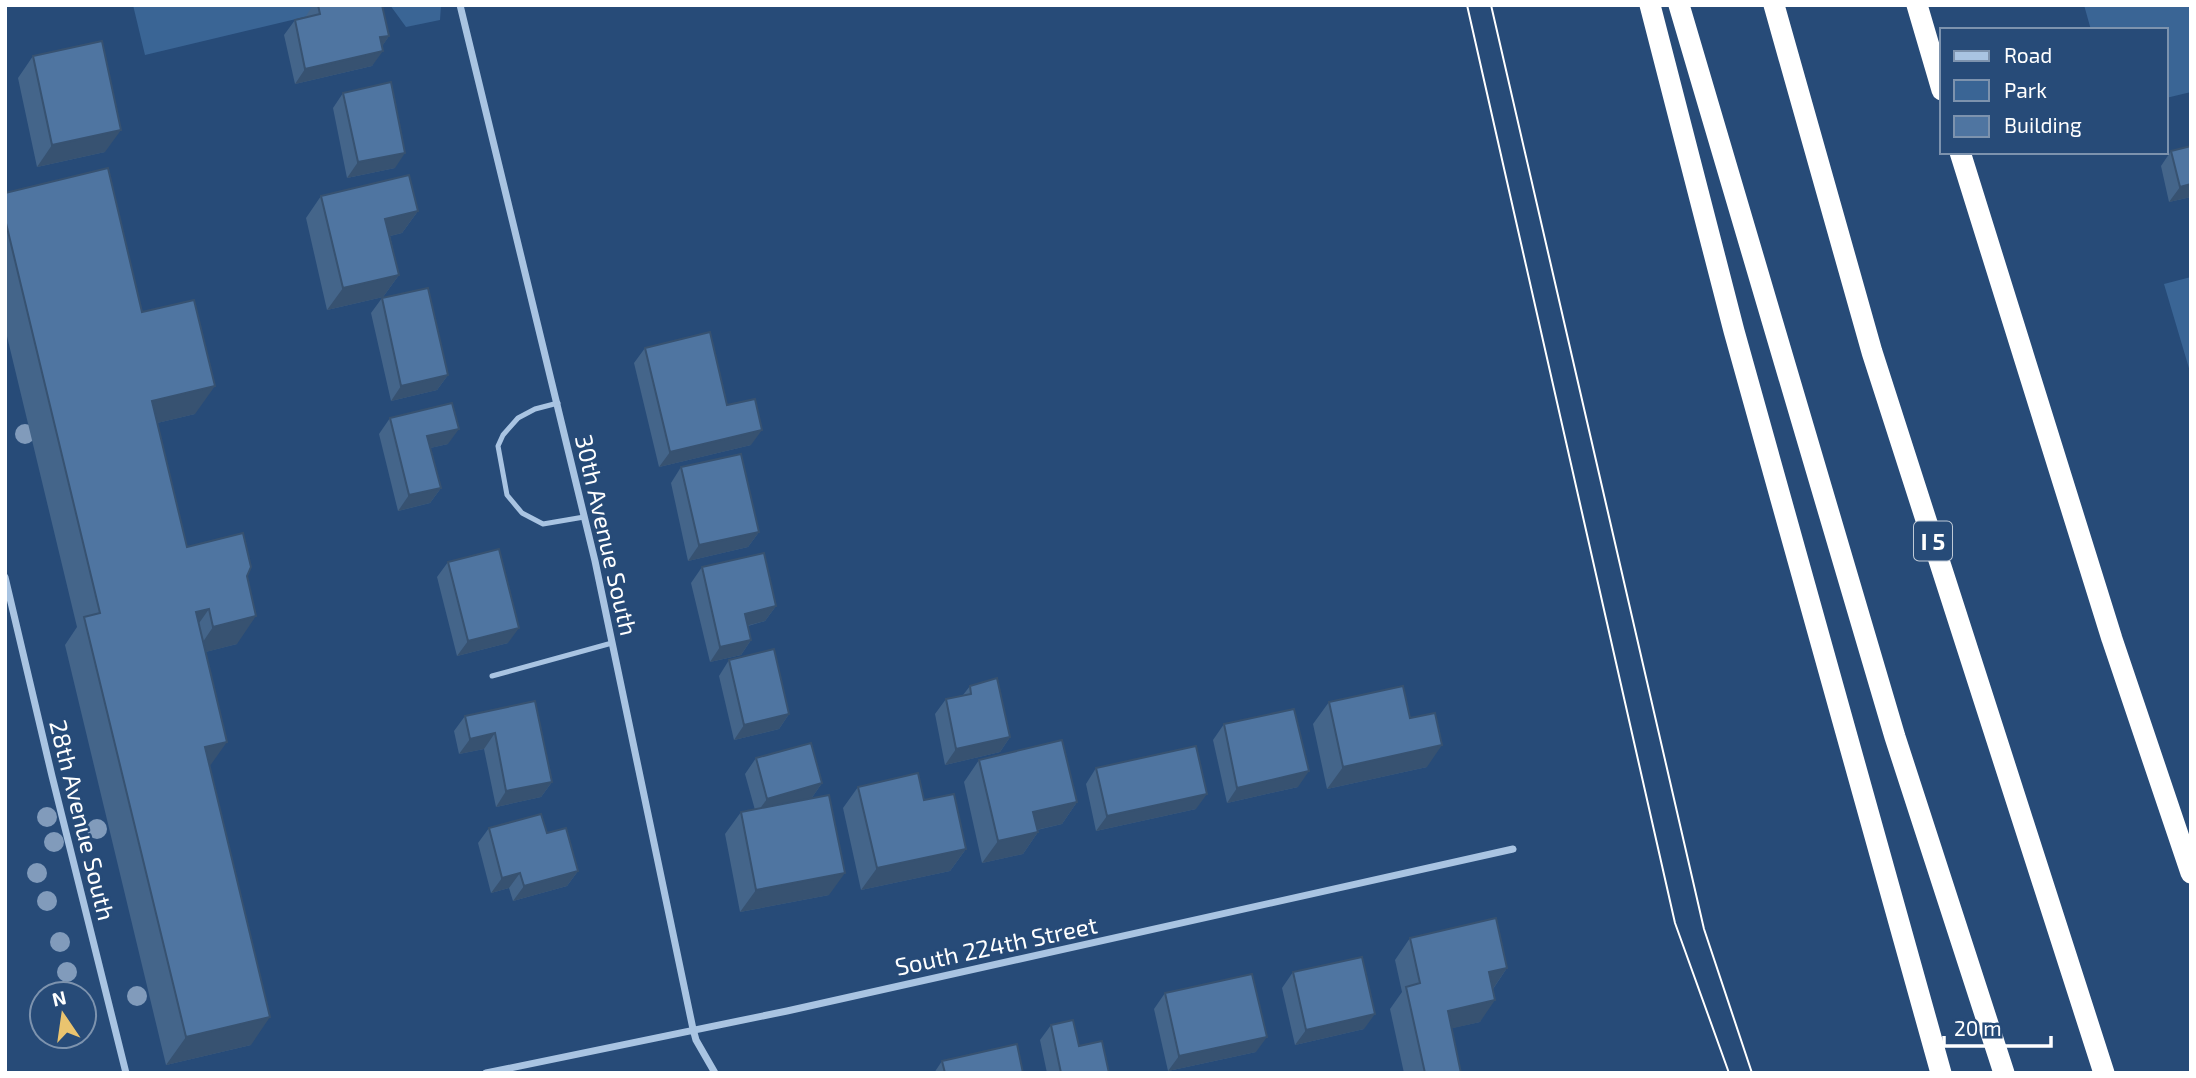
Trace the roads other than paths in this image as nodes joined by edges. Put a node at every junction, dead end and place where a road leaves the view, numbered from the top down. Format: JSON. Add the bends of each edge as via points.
{"nodes":[{"id":1,"x":460,"y":5,"type":"edge"},
{"id":2,"x":1650,"y":5,"type":"edge"},
{"id":3,"x":1679,"y":5,"type":"edge"},
{"id":4,"x":1774,"y":5,"type":"edge"},
{"id":5,"x":1917,"y":5,"type":"edge"},
{"id":6,"x":1940,"y":83,"type":"edge"},
{"id":7,"x":1962,"y":154,"type":"edge"},
{"id":8,"x":558,"y":403,"type":"junction"},
{"id":9,"x":584,"y":517,"type":"junction"},
{"id":10,"x":5,"y":577,"type":"edge"},
{"id":11,"x":612,"y":643,"type":"junction"},
{"id":12,"x":492,"y":676,"type":"dead end"},
{"id":13,"x":1513,"y":849,"type":"dead end"},
{"id":14,"x":2191,"y":873,"type":"edge"},
{"id":15,"x":693,"y":1029,"type":"junction"},
{"id":16,"x":490,"y":1072,"type":"edge"},
{"id":17,"x":126,"y":1073,"type":"edge"},
{"id":18,"x":715,"y":1073,"type":"edge"},
{"id":19,"x":1941,"y":1073,"type":"edge"},
{"id":20,"x":2004,"y":1073,"type":"edge"},
{"id":21,"x":2104,"y":1073,"type":"edge"}],
"edges":[{"from":1,"to":8,"type":"street","name":"30th Avenue South"},
{"from":2,"to":19,"type":"highway","via":[[1734,331]]},
{"from":3,"to":20,"type":"highway","via":[[1895,737]]},
{"from":4,"to":21,"type":"highway","number":"I 5","via":[[1872,352]]},
{"from":5,"to":6,"type":"highway"},
{"from":7,"to":14,"type":"highway","via":[[2112,639]]},
{"from":8,"to":9,"type":"street","name":"30th Avenue South"},
{"from":8,"to":9,"type":"lane","via":[[518,418],[503,435],[498,446],[507,495],[522,513],[543,524]]},
{"from":9,"to":11,"type":"street","name":"30th Avenue South"},
{"from":10,"to":17,"type":"street","name":"28th Avenue South"},
{"from":11,"to":12,"type":"lane"},
{"from":11,"to":15,"type":"street","name":"30th Avenue South"},
{"from":13,"to":15,"type":"street","name":"South 224th Street"},
{"from":15,"to":16,"type":"street","name":"South 224th Street"},
{"from":15,"to":18,"type":"street","name":"30th Avenue South"}]}
